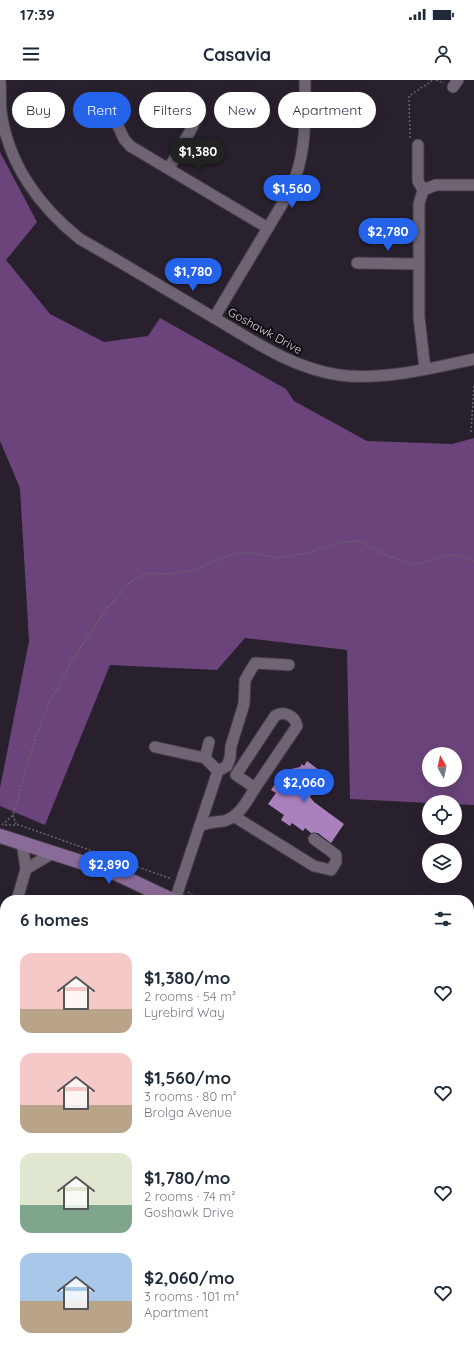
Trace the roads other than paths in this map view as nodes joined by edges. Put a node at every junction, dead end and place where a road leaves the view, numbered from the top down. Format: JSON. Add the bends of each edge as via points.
{"nodes":[{"id":1,"x":0,"y":80,"type":"edge"},
{"id":2,"x":305,"y":80,"type":"edge"},
{"id":3,"x":2,"y":125,"type":"edge"},
{"id":4,"x":119,"y":128,"type":"edge"},
{"id":5,"x":192,"y":128,"type":"edge"},
{"id":6,"x":415,"y":143,"type":"road end"},
{"id":7,"x":169,"y":168,"type":"junction"},
{"id":8,"x":474,"y":185,"type":"edge"},
{"id":9,"x":423,"y":190,"type":"junction"},
{"id":10,"x":268,"y":228,"type":"junction"},
{"id":11,"x":357,"y":263,"type":"dead end"},
{"id":12,"x":419,"y":264,"type":"junction"},
{"id":13,"x":214,"y":318,"type":"junction"},
{"id":14,"x":474,"y":359,"type":"edge"},
{"id":15,"x":425,"y":369,"type":"junction"},
{"id":16,"x":289,"y":665,"type":"dead end"},
{"id":17,"x":209,"y":742,"type":"dead end"},
{"id":18,"x":155,"y":747,"type":"dead end"},
{"id":19,"x":205,"y":758,"type":"junction"},
{"id":20,"x":218,"y":771,"type":"junction"},
{"id":21,"x":256,"y":788,"type":"junction"},
{"id":22,"x":235,"y":817,"type":"junction"},
{"id":23,"x":200,"y":826,"type":"junction"},
{"id":24,"x":1,"y":831,"type":"edge"},
{"id":25,"x":314,"y":839,"type":"dead end"},
{"id":26,"x":22,"y":843,"type":"junction"},
{"id":27,"x":53,"y":853,"type":"junction"},
{"id":28,"x":26,"y":869,"type":"junction"},
{"id":29,"x":18,"y":895,"type":"edge"},
{"id":30,"x":162,"y":895,"type":"edge"},
{"id":31,"x":177,"y":895,"type":"edge"}],
"edges":[{"from":1,"to":3,"type":"street","name":"Goshawk Drive"},
{"from":2,"to":10,"type":"street","via":[[301,162],[290,191]]},
{"from":3,"to":13,"type":"street","name":"Goshawk Drive","via":[[24,177],[41,203],[59,222],[80,238]]},
{"from":4,"to":7,"type":"street","via":[[130,146]]},
{"from":5,"to":7,"type":"street"},
{"from":6,"to":9,"type":"street","via":[[418,182]]},
{"from":7,"to":10,"type":"street"},
{"from":8,"to":9,"type":"street","via":[[436,185]]},
{"from":9,"to":12,"type":"street","via":[[419,204]]},
{"from":10,"to":13,"type":"street"},
{"from":11,"to":12,"type":"street"},
{"from":12,"to":15,"type":"street","via":[[420,317]]},
{"from":13,"to":15,"type":"street","name":"Goshawk Drive","via":[[287,360],[324,372],[359,376]]},
{"from":14,"to":15,"type":"street","name":"Goshawk Drive"},
{"from":16,"to":20,"type":"street","via":[[255,663],[245,680],[244,704],[231,746],[230,758],[227,766]]},
{"from":17,"to":19,"type":"street"},
{"from":18,"to":19,"type":"street"},
{"from":19,"to":20,"type":"street"},
{"from":20,"to":23,"type":"street"},
{"from":21,"to":21,"type":"street","via":[[297,726],[287,714],[275,716],[236,775]]},
{"from":21,"to":22,"type":"street"},
{"from":22,"to":23,"type":"street"},
{"from":22,"to":25,"type":"street","via":[[314,866],[330,870],[335,865],[337,857]]},
{"from":23,"to":31,"type":"street"},
{"from":24,"to":26,"type":"main road"},
{"from":26,"to":27,"type":"main road"},
{"from":26,"to":28,"type":"street"},
{"from":27,"to":28,"type":"street"},
{"from":27,"to":30,"type":"main road","via":[[129,879]]},
{"from":28,"to":29,"type":"street"}]}
